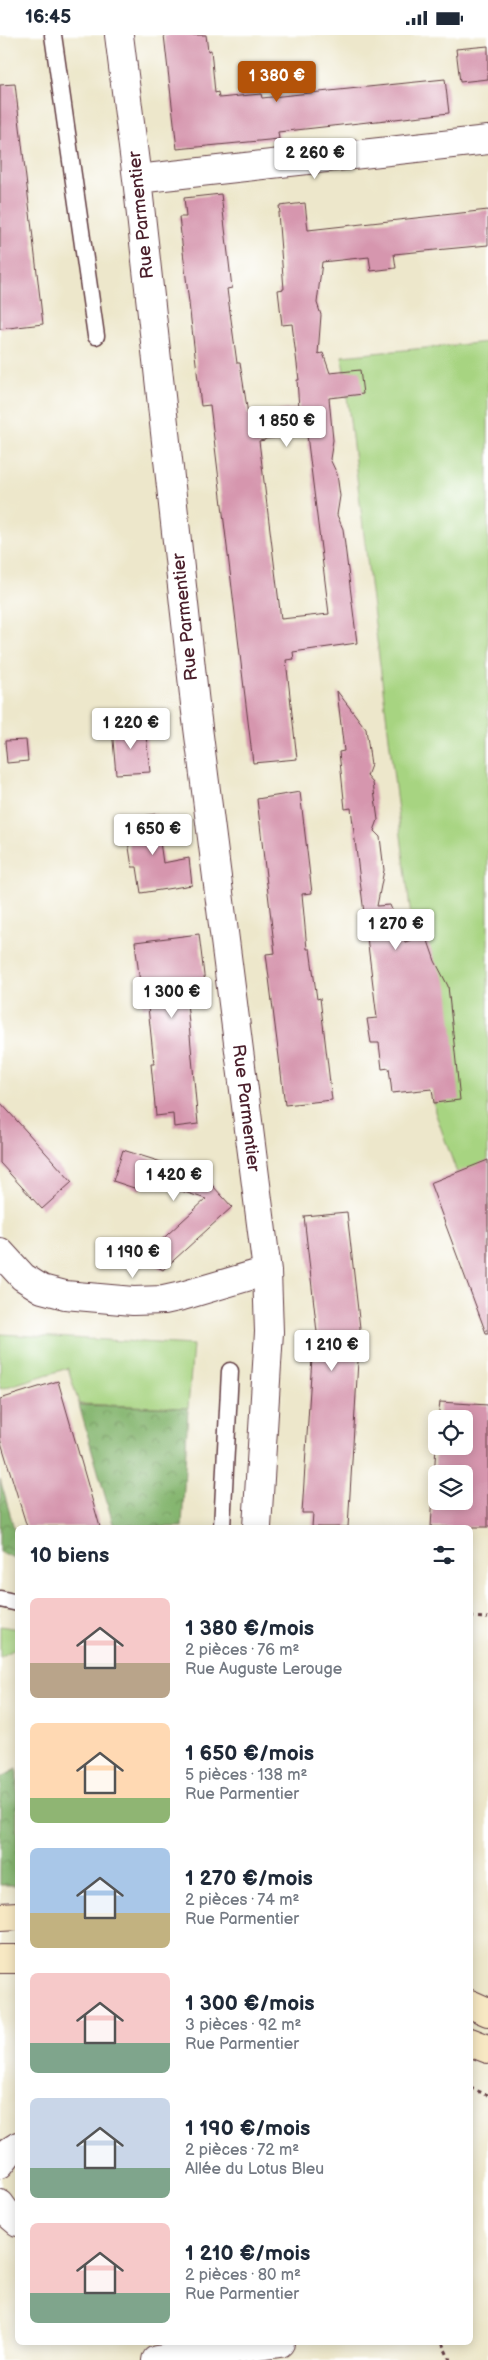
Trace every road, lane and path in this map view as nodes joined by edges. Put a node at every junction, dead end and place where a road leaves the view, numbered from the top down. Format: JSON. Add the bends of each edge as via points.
{"nodes":[{"id":1,"x":54,"y":35,"type":"edge"},
{"id":2,"x":119,"y":35,"type":"edge"},
{"id":3,"x":488,"y":141,"type":"edge"},
{"id":4,"x":137,"y":179,"type":"junction"},
{"id":5,"x":96,"y":336,"type":"dead end"},
{"id":6,"x":0,"y":1252,"type":"edge"},
{"id":7,"x":267,"y":1271,"type":"junction"},
{"id":8,"x":230,"y":1371,"type":"dead end"},
{"id":9,"x":222,"y":1525,"type":"edge"},
{"id":10,"x":257,"y":1525,"type":"edge"},
{"id":11,"x":0,"y":1599,"type":"edge"},
{"id":12,"x":15,"y":1602,"type":"edge"},
{"id":13,"x":473,"y":1617,"type":"edge"},
{"id":14,"x":488,"y":1618,"type":"edge"},
{"id":15,"x":15,"y":1916,"type":"edge"},
{"id":16,"x":0,"y":1917,"type":"edge"},
{"id":17,"x":0,"y":1959,"type":"edge"},
{"id":18,"x":15,"y":1959,"type":"edge"},
{"id":19,"x":473,"y":2005,"type":"edge"},
{"id":20,"x":488,"y":2012,"type":"edge"},
{"id":21,"x":473,"y":2043,"type":"edge"},
{"id":22,"x":488,"y":2049,"type":"edge"},
{"id":23,"x":473,"y":2089,"type":"edge"},
{"id":24,"x":488,"y":2095,"type":"edge"},
{"id":25,"x":0,"y":2203,"type":"edge"},
{"id":26,"x":15,"y":2219,"type":"edge"},
{"id":27,"x":265,"y":2345,"type":"edge"},
{"id":28,"x":288,"y":2345,"type":"edge"},
{"id":29,"x":443,"y":2345,"type":"edge"},
{"id":30,"x":156,"y":2360,"type":"edge"},
{"id":31,"x":285,"y":2360,"type":"edge"},
{"id":32,"x":450,"y":2360,"type":"edge"}],
"edges":[{"from":1,"to":5,"type":"lane"},
{"from":2,"to":4,"type":"street","name":"Rue Parmentier"},
{"from":3,"to":4,"type":"street"},
{"from":4,"to":7,"type":"street","name":"Rue Parmentier","via":[[194,704]]},
{"from":6,"to":7,"type":"street","via":[[23,1277],[42,1289],[66,1295],[133,1301],[182,1296]]},
{"from":7,"to":10,"type":"street","name":"Rue Parmentier","via":[[269,1332]]},
{"from":8,"to":9,"type":"lane"},
{"from":11,"to":12,"type":"lane"},
{"from":13,"to":14,"type":"path"},
{"from":15,"to":16,"type":"main road"},
{"from":17,"to":18,"type":"main road"},
{"from":19,"to":20,"type":"main road"},
{"from":21,"to":22,"type":"main road"},
{"from":23,"to":24,"type":"path"},
{"from":25,"to":26,"type":"street"},
{"from":27,"to":30,"type":"street"},
{"from":28,"to":31,"type":"street"},
{"from":29,"to":32,"type":"path"}]}
